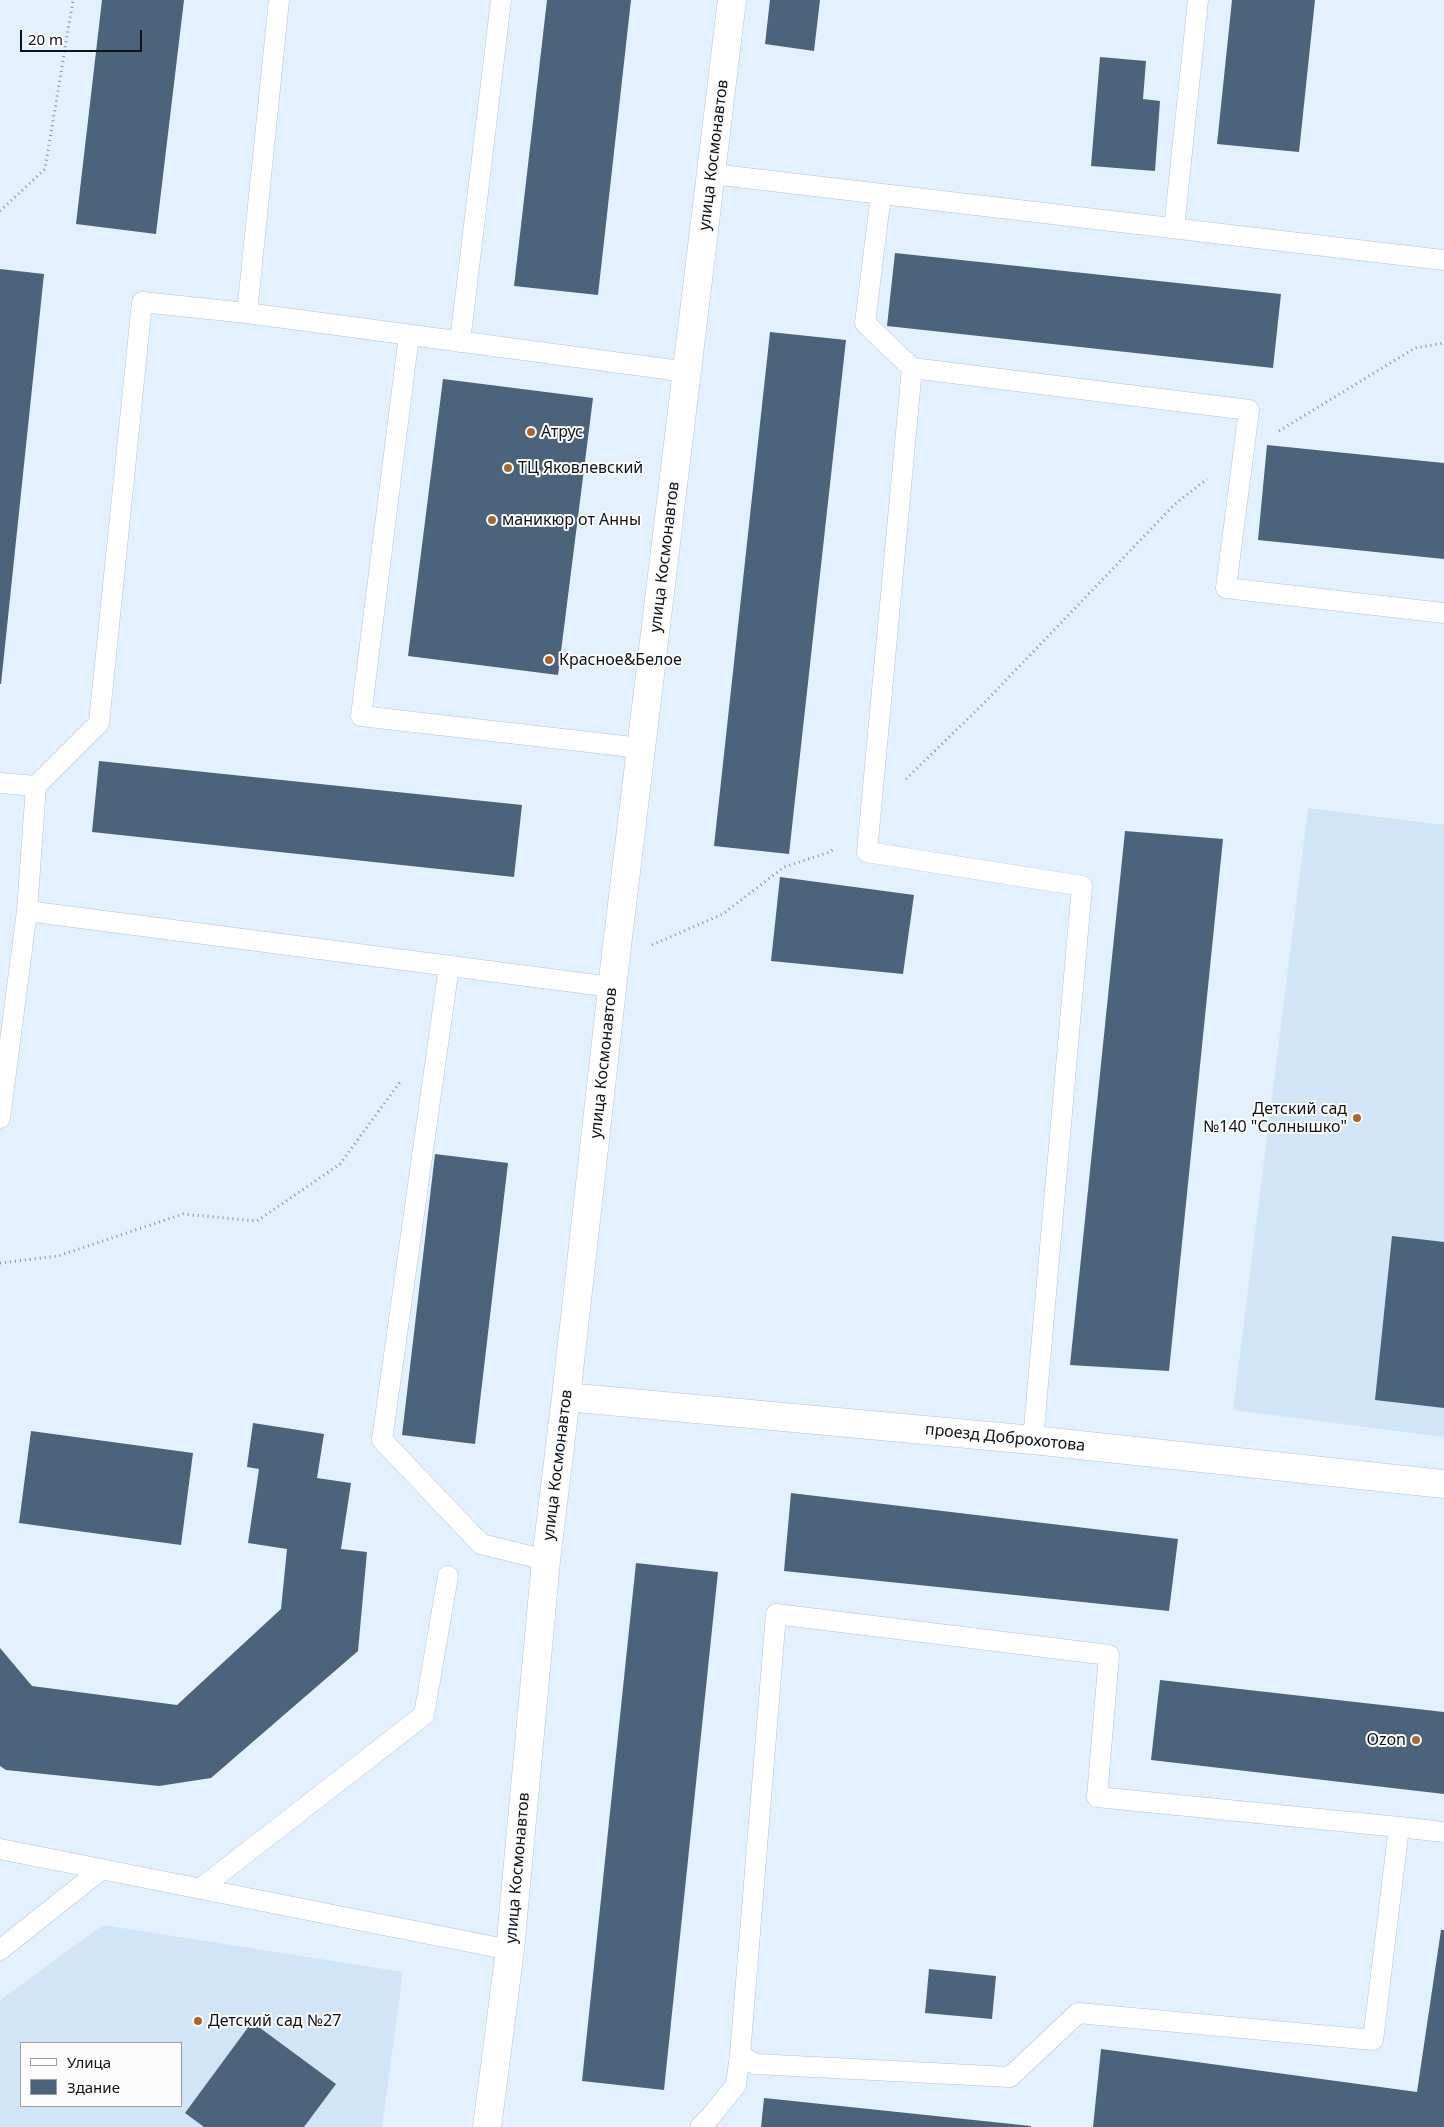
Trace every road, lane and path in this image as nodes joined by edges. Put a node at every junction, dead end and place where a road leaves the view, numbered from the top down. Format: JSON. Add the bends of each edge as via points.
{"nodes":[{"id":1,"x":73,"y":0,"type":"edge"},
{"id":2,"x":279,"y":0,"type":"edge"},
{"id":3,"x":501,"y":0,"type":"edge"},
{"id":4,"x":732,"y":0,"type":"edge"},
{"id":5,"x":1198,"y":0,"type":"edge"},
{"id":6,"x":712,"y":174,"type":"junction"},
{"id":7,"x":881,"y":194,"type":"junction"},
{"id":8,"x":0,"y":212,"type":"edge"},
{"id":9,"x":1174,"y":228,"type":"junction"},
{"id":10,"x":1444,"y":260,"type":"edge"},
{"id":11,"x":247,"y":313,"type":"junction"},
{"id":12,"x":409,"y":335,"type":"junction"},
{"id":13,"x":460,"y":342,"type":"junction"},
{"id":14,"x":1444,"y":343,"type":"edge"},
{"id":15,"x":912,"y":368,"type":"junction"},
{"id":16,"x":688,"y":372,"type":"junction"},
{"id":17,"x":1243,"y":453,"type":"junction"},
{"id":18,"x":1444,"y":613,"type":"edge"},
{"id":19,"x":642,"y":748,"type":"junction"},
{"id":20,"x":0,"y":784,"type":"edge"},
{"id":21,"x":36,"y":786,"type":"junction"},
{"id":22,"x":870,"y":813,"type":"junction"},
{"id":23,"x":26,"y":911,"type":"junction"},
{"id":24,"x":449,"y":966,"type":"junction"},
{"id":25,"x":614,"y":974,"type":"junction"},
{"id":26,"x":403,"y":1078,"type":"dead end"},
{"id":27,"x":0,"y":1118,"type":"edge"},
{"id":28,"x":0,"y":1263,"type":"edge"},
{"id":29,"x":566,"y":1397,"type":"junction"},
{"id":30,"x":1033,"y":1440,"type":"junction"},
{"id":31,"x":1444,"y":1484,"type":"edge"},
{"id":32,"x":546,"y":1560,"type":"junction"},
{"id":33,"x":448,"y":1576,"type":"dead end"},
{"id":34,"x":1399,"y":1827,"type":"junction"},
{"id":35,"x":1444,"y":1832,"type":"edge"},
{"id":36,"x":0,"y":1849,"type":"edge"},
{"id":37,"x":102,"y":1869,"type":"junction"},
{"id":38,"x":201,"y":1888,"type":"junction"},
{"id":39,"x":0,"y":1950,"type":"edge"},
{"id":40,"x":510,"y":1950,"type":"junction"},
{"id":41,"x":740,"y":2055,"type":"junction"},
{"id":42,"x":487,"y":2127,"type":"edge"},
{"id":43,"x":700,"y":2127,"type":"edge"}],
"edges":[{"from":1,"to":8,"type":"path","via":[[45,169]]},
{"from":2,"to":11,"type":"lane"},
{"from":3,"to":13,"type":"lane"},
{"from":4,"to":6,"type":"street","name":"улица Космонавтов"},
{"from":5,"to":9,"type":"lane"},
{"from":6,"to":7,"type":"lane"},
{"from":6,"to":16,"type":"street","name":"улица Космонавтов"},
{"from":7,"to":9,"type":"lane"},
{"from":7,"to":15,"type":"lane","via":[[865,323]]},
{"from":9,"to":10,"type":"lane"},
{"from":11,"to":12,"type":"lane"},
{"from":11,"to":21,"type":"lane","via":[[142,302],[99,724]]},
{"from":12,"to":13,"type":"lane"},
{"from":12,"to":19,"type":"lane","via":[[360,716]]},
{"from":13,"to":16,"type":"lane"},
{"from":14,"to":17,"type":"path","via":[[1415,348]]},
{"from":15,"to":17,"type":"lane","via":[[1249,410]]},
{"from":15,"to":22,"type":"lane"},
{"from":16,"to":19,"type":"street","name":"улица Космонавтов"},
{"from":17,"to":18,"type":"lane","via":[[1226,588]]},
{"from":17,"to":22,"type":"path","via":[[1175,504],[986,701]]},
{"from":19,"to":25,"type":"street","name":"улица Космонавтов"},
{"from":20,"to":21,"type":"lane"},
{"from":21,"to":23,"type":"lane"},
{"from":22,"to":25,"type":"path","via":[[830,852],[784,867],[723,914]]},
{"from":22,"to":30,"type":"lane","via":[[867,852],[1082,886]]},
{"from":23,"to":24,"type":"lane"},
{"from":23,"to":27,"type":"lane"},
{"from":24,"to":25,"type":"lane"},
{"from":24,"to":32,"type":"lane","via":[[382,1440],[481,1544]]},
{"from":25,"to":29,"type":"street","name":"улица Космонавтов"},
{"from":26,"to":28,"type":"path","via":[[340,1164],[257,1221],[183,1214],[58,1256]]},
{"from":29,"to":30,"type":"street","name":"проезд Доброхотова"},
{"from":29,"to":32,"type":"street","name":"улица Космонавтов"},
{"from":30,"to":31,"type":"street","name":"проезд Доброхотова"},
{"from":32,"to":40,"type":"street","name":"улица Космонавтов"},
{"from":33,"to":38,"type":"lane","via":[[424,1715]]},
{"from":34,"to":35,"type":"lane"},
{"from":34,"to":41,"type":"lane","via":[[1373,2040],[1078,2013],[1010,2077],[755,2064]]},
{"from":34,"to":41,"type":"lane","via":[[1097,1798],[1109,1655],[776,1614]]},
{"from":36,"to":37,"type":"lane"},
{"from":37,"to":38,"type":"lane"},
{"from":37,"to":39,"type":"lane"},
{"from":38,"to":40,"type":"lane"},
{"from":40,"to":42,"type":"street","name":"улица Космонавтов"},
{"from":41,"to":43,"type":"lane","via":[[736,2085]]}]}
